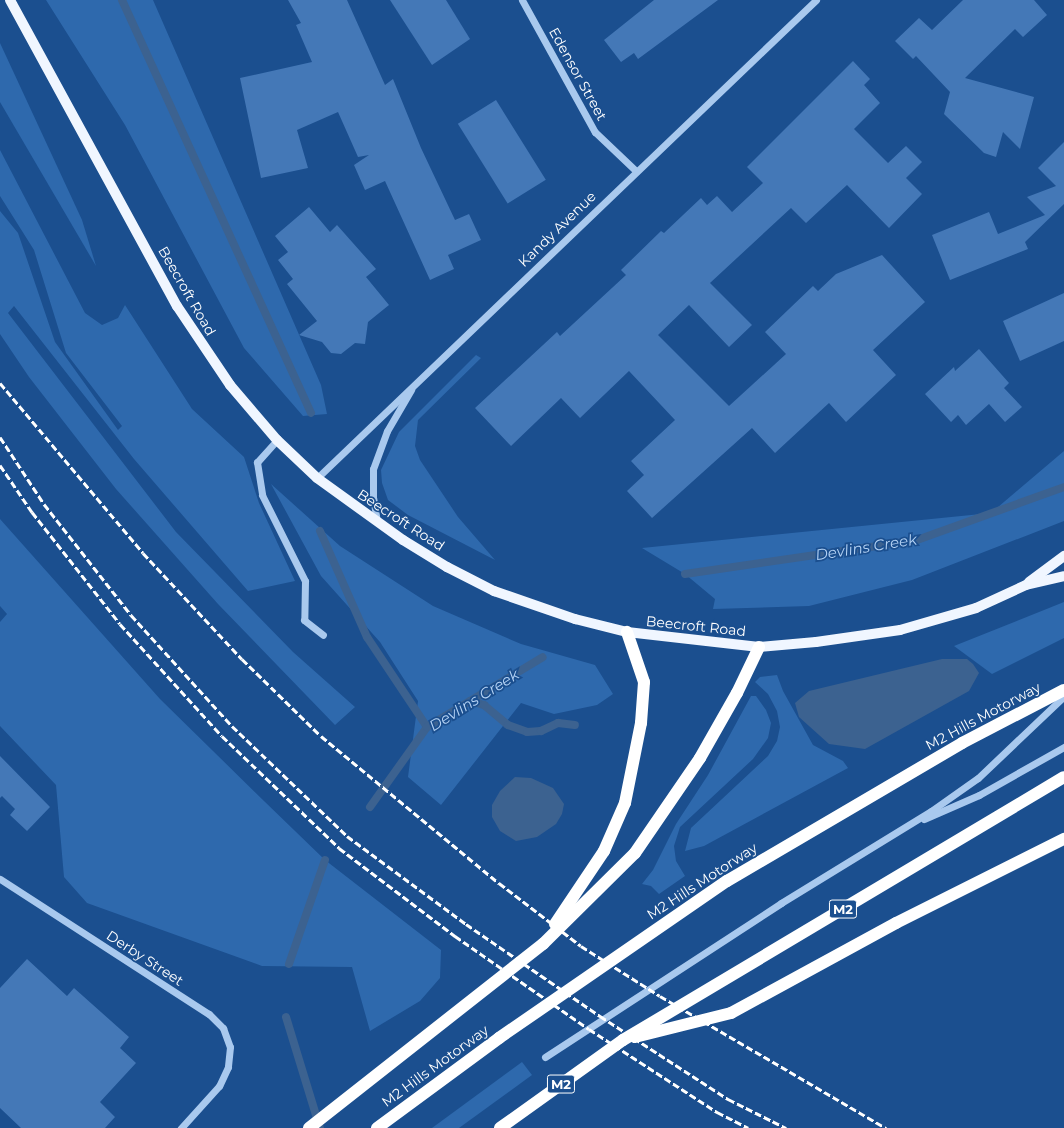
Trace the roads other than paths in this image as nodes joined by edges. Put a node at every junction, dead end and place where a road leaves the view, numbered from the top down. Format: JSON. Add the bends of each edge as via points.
{"nodes":[{"id":1,"x":10,"y":0,"type":"edge"},
{"id":2,"x":522,"y":0,"type":"edge"},
{"id":3,"x":816,"y":0,"type":"edge"},
{"id":4,"x":636,"y":171,"type":"junction"},
{"id":5,"x":416,"y":381,"type":"junction"},
{"id":6,"x":276,"y":440,"type":"junction"},
{"id":7,"x":317,"y":478,"type":"junction"},
{"id":8,"x":377,"y":523,"type":"junction"},
{"id":9,"x":1064,"y":556,"type":"edge"},
{"id":10,"x":1064,"y":576,"type":"edge"},
{"id":11,"x":1026,"y":585,"type":"junction"},
{"id":12,"x":627,"y":632,"type":"junction"},
{"id":13,"x":323,"y":635,"type":"dead end"},
{"id":14,"x":759,"y":647,"type":"junction"},
{"id":15,"x":1064,"y":690,"type":"edge"},
{"id":16,"x":1064,"y":696,"type":"edge"},
{"id":17,"x":1064,"y":747,"type":"edge"},
{"id":18,"x":1064,"y":777,"type":"edge"},
{"id":19,"x":897,"y":832,"type":"junction"},
{"id":20,"x":1064,"y":839,"type":"edge"},
{"id":21,"x":0,"y":879,"type":"edge"},
{"id":22,"x":543,"y":944,"type":"junction"},
{"id":23,"x":623,"y":1040,"type":"junction"},
{"id":24,"x":545,"y":1057,"type":"dead end"},
{"id":25,"x":181,"y":1128,"type":"edge"},
{"id":26,"x":309,"y":1128,"type":"edge"},
{"id":27,"x":377,"y":1128,"type":"edge"},
{"id":28,"x":500,"y":1128,"type":"edge"}],
"edges":[{"from":1,"to":6,"type":"main road","name":"Beecroft Road","via":[[177,306],[230,385]]},
{"from":2,"to":4,"type":"street","name":"Edensor Street","via":[[595,132]]},
{"from":3,"to":4,"type":"street","name":"Kandy Avenue"},
{"from":4,"to":5,"type":"street","name":"Kandy Avenue"},
{"from":5,"to":7,"type":"street","name":"Kandy Avenue"},
{"from":5,"to":8,"type":"street","via":[[387,431],[373,470],[373,498]]},
{"from":6,"to":7,"type":"main road","name":"Beecroft Road"},
{"from":6,"to":13,"type":"street","via":[[257,462],[262,496],[306,581],[304,620]]},
{"from":7,"to":8,"type":"main road","name":"Beecroft Road"},
{"from":8,"to":12,"type":"main road","name":"Beecroft Road","via":[[447,567],[494,591],[575,619]]},
{"from":9,"to":11,"type":"main road","name":"Beecroft Road"},
{"from":10,"to":11,"type":"main road","name":"Beecroft Road"},
{"from":11,"to":14,"type":"main road","name":"Beecroft Road","via":[[976,608],[900,630]]},
{"from":12,"to":14,"type":"main road","name":"Beecroft Road","via":[[712,644]]},
{"from":12,"to":22,"type":"highway","via":[[644,682],[641,723],[625,803],[604,850]]},
{"from":14,"to":22,"type":"highway","via":[[737,693],[700,758],[636,852]]},
{"from":15,"to":27,"type":"highway","name":"M2 Hills Motorway","via":[[962,743],[727,881],[498,1038]]},
{"from":16,"to":19,"type":"street","via":[[978,778]]},
{"from":17,"to":19,"type":"street","via":[[979,795]]},
{"from":18,"to":23,"type":"highway","number":"M2"},
{"from":19,"to":24,"type":"street","via":[[781,903]]},
{"from":20,"to":23,"type":"highway","number":"M2","via":[[896,924],[731,1013]]},
{"from":21,"to":25,"type":"street","name":"Derby Street","via":[[209,1014],[223,1028],[230,1047],[228,1067],[219,1086]]},
{"from":22,"to":26,"type":"highway"},
{"from":23,"to":28,"type":"highway","number":"M2"}]}
